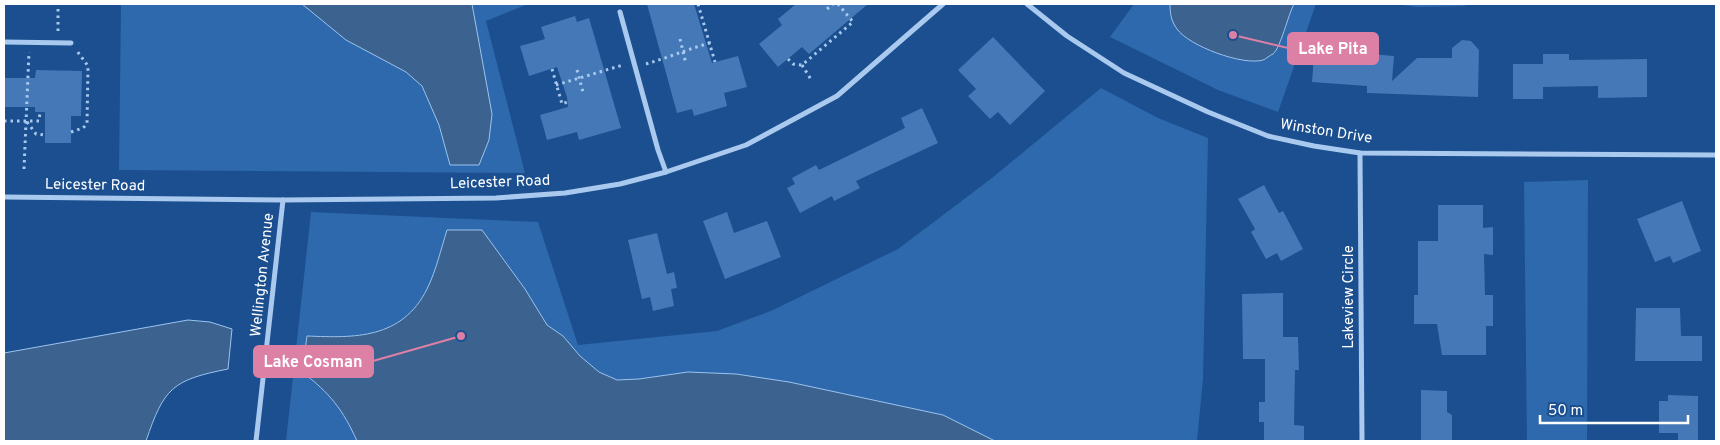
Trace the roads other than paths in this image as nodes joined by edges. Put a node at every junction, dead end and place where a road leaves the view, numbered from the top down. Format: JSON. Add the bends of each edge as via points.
{"nodes":[{"id":1,"x":942,"y":4,"type":"edge"},
{"id":2,"x":1026,"y":4,"type":"edge"},
{"id":3,"x":620,"y":12,"type":"dead end"},
{"id":4,"x":4,"y":42,"type":"edge"},
{"id":5,"x":71,"y":43,"type":"road end"},
{"id":6,"x":1360,"y":153,"type":"junction"},
{"id":7,"x":1716,"y":155,"type":"edge"},
{"id":8,"x":666,"y":172,"type":"junction"},
{"id":9,"x":4,"y":197,"type":"edge"},
{"id":10,"x":283,"y":200,"type":"junction"},
{"id":11,"x":256,"y":441,"type":"edge"},
{"id":12,"x":1362,"y":441,"type":"edge"}],
"edges":[{"from":1,"to":8,"type":"street","name":"Leicester Road","via":[[837,96],[746,145]]},
{"from":2,"to":6,"type":"street","name":"Winston Drive","via":[[1067,36],[1124,73],[1208,112],[1268,136]]},
{"from":3,"to":8,"type":"street"},
{"from":4,"to":5,"type":"street"},
{"from":6,"to":7,"type":"street","name":"Winston Drive"},
{"from":6,"to":12,"type":"street","name":"Lakeview Circle"},
{"from":8,"to":10,"type":"street","name":"Leicester Road","via":[[565,193],[496,198]]},
{"from":9,"to":10,"type":"street","name":"Leicester Road"},
{"from":10,"to":11,"type":"street","name":"Wellington Avenue"}]}
